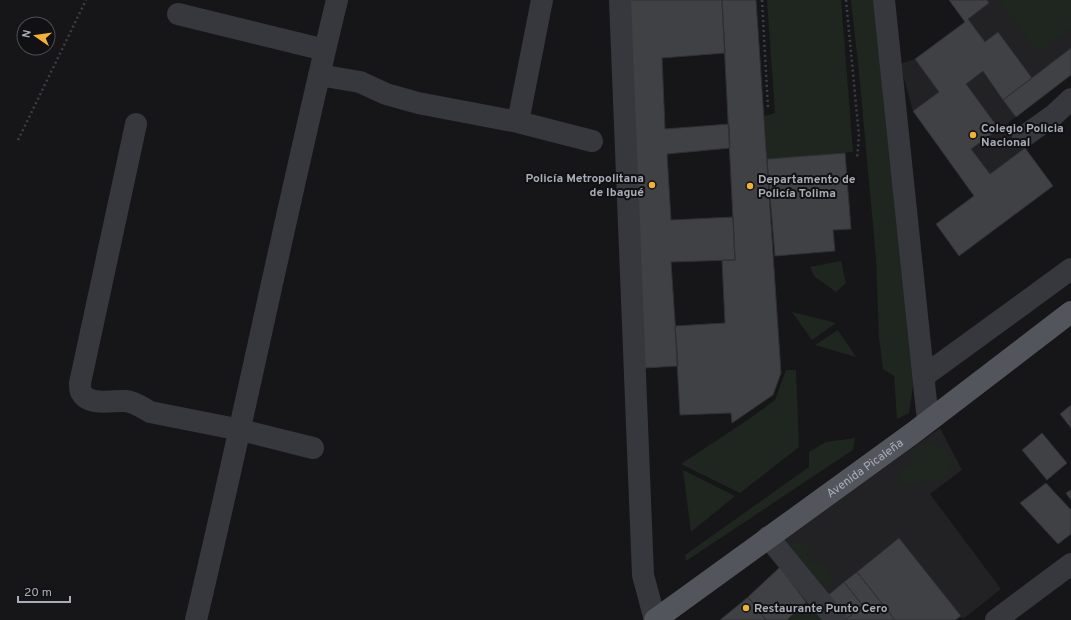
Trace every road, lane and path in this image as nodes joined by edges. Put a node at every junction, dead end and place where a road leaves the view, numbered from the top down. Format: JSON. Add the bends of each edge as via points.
{"nodes":[{"id":1,"x":86,"y":0,"type":"edge"},
{"id":2,"x":337,"y":0,"type":"edge"},
{"id":3,"x":542,"y":0,"type":"edge"},
{"id":4,"x":620,"y":0,"type":"edge"},
{"id":5,"x":762,"y":0,"type":"edge"},
{"id":6,"x":846,"y":0,"type":"edge"},
{"id":7,"x":884,"y":0,"type":"edge"},
{"id":8,"x":178,"y":14,"type":"dead end"},
{"id":9,"x":325,"y":50,"type":"junction"},
{"id":10,"x":319,"y":75,"type":"junction"},
{"id":11,"x":1071,"y":99,"type":"edge"},
{"id":12,"x":768,"y":108,"type":"dead end"},
{"id":13,"x":518,"y":122,"type":"junction"},
{"id":14,"x":136,"y":124,"type":"dead end"},
{"id":15,"x":1023,"y":138,"type":"dead end"},
{"id":16,"x":18,"y":140,"type":"dead end"},
{"id":17,"x":592,"y":141,"type":"dead end"},
{"id":18,"x":857,"y":159,"type":"dead end"},
{"id":19,"x":1071,"y":269,"type":"edge"},
{"id":20,"x":1071,"y":312,"type":"edge"},
{"id":21,"x":924,"y":376,"type":"junction"},
{"id":22,"x":928,"y":421,"type":"junction"},
{"id":23,"x":241,"y":430,"type":"junction"},
{"id":24,"x":313,"y":448,"type":"dead end"},
{"id":25,"x":768,"y":538,"type":"junction"},
{"id":26,"x":1071,"y":564,"type":"edge"},
{"id":27,"x":196,"y":620,"type":"edge"},
{"id":28,"x":655,"y":620,"type":"edge"},
{"id":29,"x":836,"y":620,"type":"edge"},
{"id":30,"x":996,"y":620,"type":"edge"}],
"edges":[{"from":1,"to":16,"type":"path"},
{"from":2,"to":9,"type":"street"},
{"from":3,"to":13,"type":"street"},
{"from":4,"to":28,"type":"street","via":[[643,575]]},
{"from":5,"to":12,"type":"path"},
{"from":6,"to":18,"type":"path","via":[[859,136]]},
{"from":7,"to":21,"type":"street"},
{"from":8,"to":9,"type":"street"},
{"from":9,"to":10,"type":"street"},
{"from":10,"to":13,"type":"street","via":[[360,82],[386,94],[418,103]]},
{"from":10,"to":23,"type":"street"},
{"from":11,"to":15,"type":"street"},
{"from":13,"to":17,"type":"street"},
{"from":14,"to":23,"type":"street","via":[[80,383],[81,392],[88,398],[100,402],[128,402],[150,412]]},
{"from":19,"to":21,"type":"street"},
{"from":20,"to":22,"type":"main road","name":"Avenida Picaleña"},
{"from":21,"to":22,"type":"street"},
{"from":22,"to":25,"type":"main road","name":"Avenida Picaleña"},
{"from":23,"to":24,"type":"street"},
{"from":23,"to":27,"type":"street"},
{"from":25,"to":28,"type":"main road","name":"Avenida Picaleña"},
{"from":25,"to":29,"type":"street"},
{"from":26,"to":30,"type":"street"}]}
